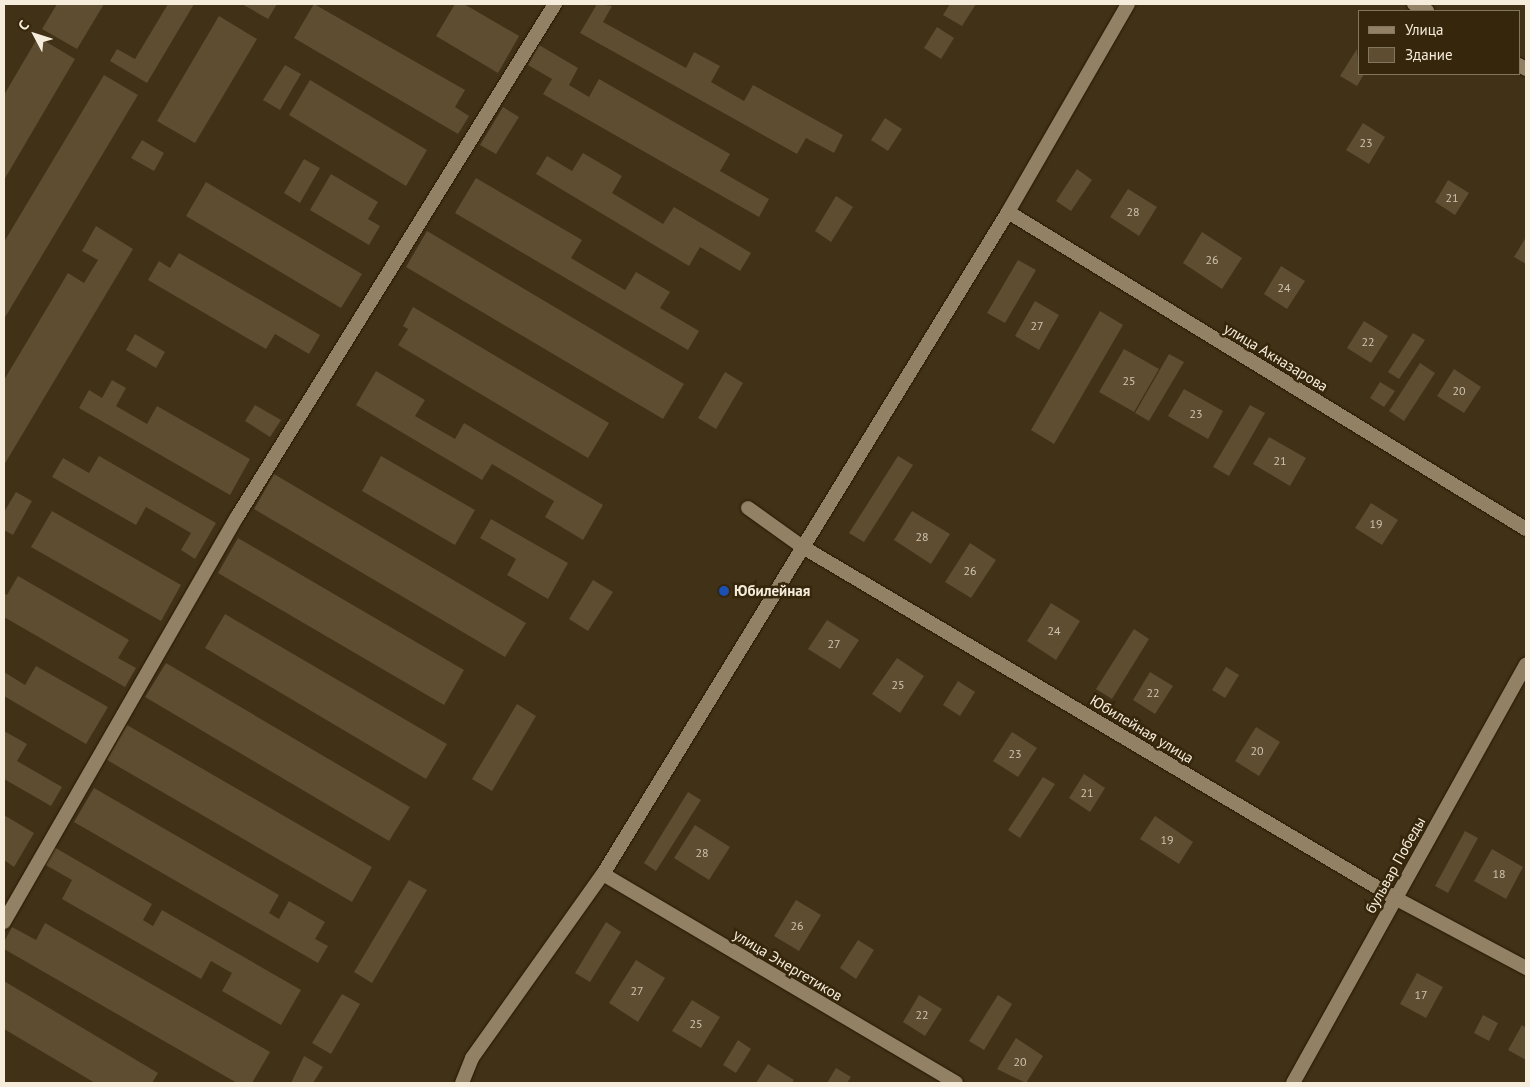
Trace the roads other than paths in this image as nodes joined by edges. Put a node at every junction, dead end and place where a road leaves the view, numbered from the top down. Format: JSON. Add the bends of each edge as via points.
{"nodes":[{"id":1,"x":555,"y":4,"type":"edge"},
{"id":2,"x":1128,"y":4,"type":"edge"},
{"id":3,"x":1414,"y":4,"type":"edge"},
{"id":4,"x":1425,"y":10,"type":"edge"},
{"id":5,"x":1008,"y":212,"type":"junction"},
{"id":6,"x":748,"y":508,"type":"dead end"},
{"id":7,"x":1526,"y":529,"type":"edge"},
{"id":8,"x":801,"y":546,"type":"junction"},
{"id":9,"x":1526,"y":664,"type":"edge"},
{"id":10,"x":603,"y":874,"type":"junction"},
{"id":11,"x":1395,"y":898,"type":"junction"},
{"id":12,"x":4,"y":922,"type":"edge"},
{"id":13,"x":1526,"y":968,"type":"edge"},
{"id":14,"x":462,"y":1083,"type":"edge"},
{"id":15,"x":956,"y":1083,"type":"edge"},
{"id":16,"x":1293,"y":1083,"type":"edge"}],
"edges":[{"from":1,"to":12,"type":"street","via":[[237,517]]},
{"from":2,"to":5,"type":"street"},
{"from":3,"to":4,"type":"street"},
{"from":5,"to":7,"type":"street","name":"улица Акназарова"},
{"from":5,"to":8,"type":"street"},
{"from":6,"to":8,"type":"street","name":"Юбилейная улица"},
{"from":8,"to":10,"type":"street"},
{"from":8,"to":11,"type":"street","name":"Юбилейная улица"},
{"from":9,"to":11,"type":"street","name":"бульвар Победы"},
{"from":10,"to":14,"type":"street","via":[[472,1058]]},
{"from":10,"to":15,"type":"street","name":"улица Энергетиков"},
{"from":11,"to":13,"type":"street","name":"Юбилейная улица"},
{"from":11,"to":16,"type":"street","name":"бульвар Победы"}]}
